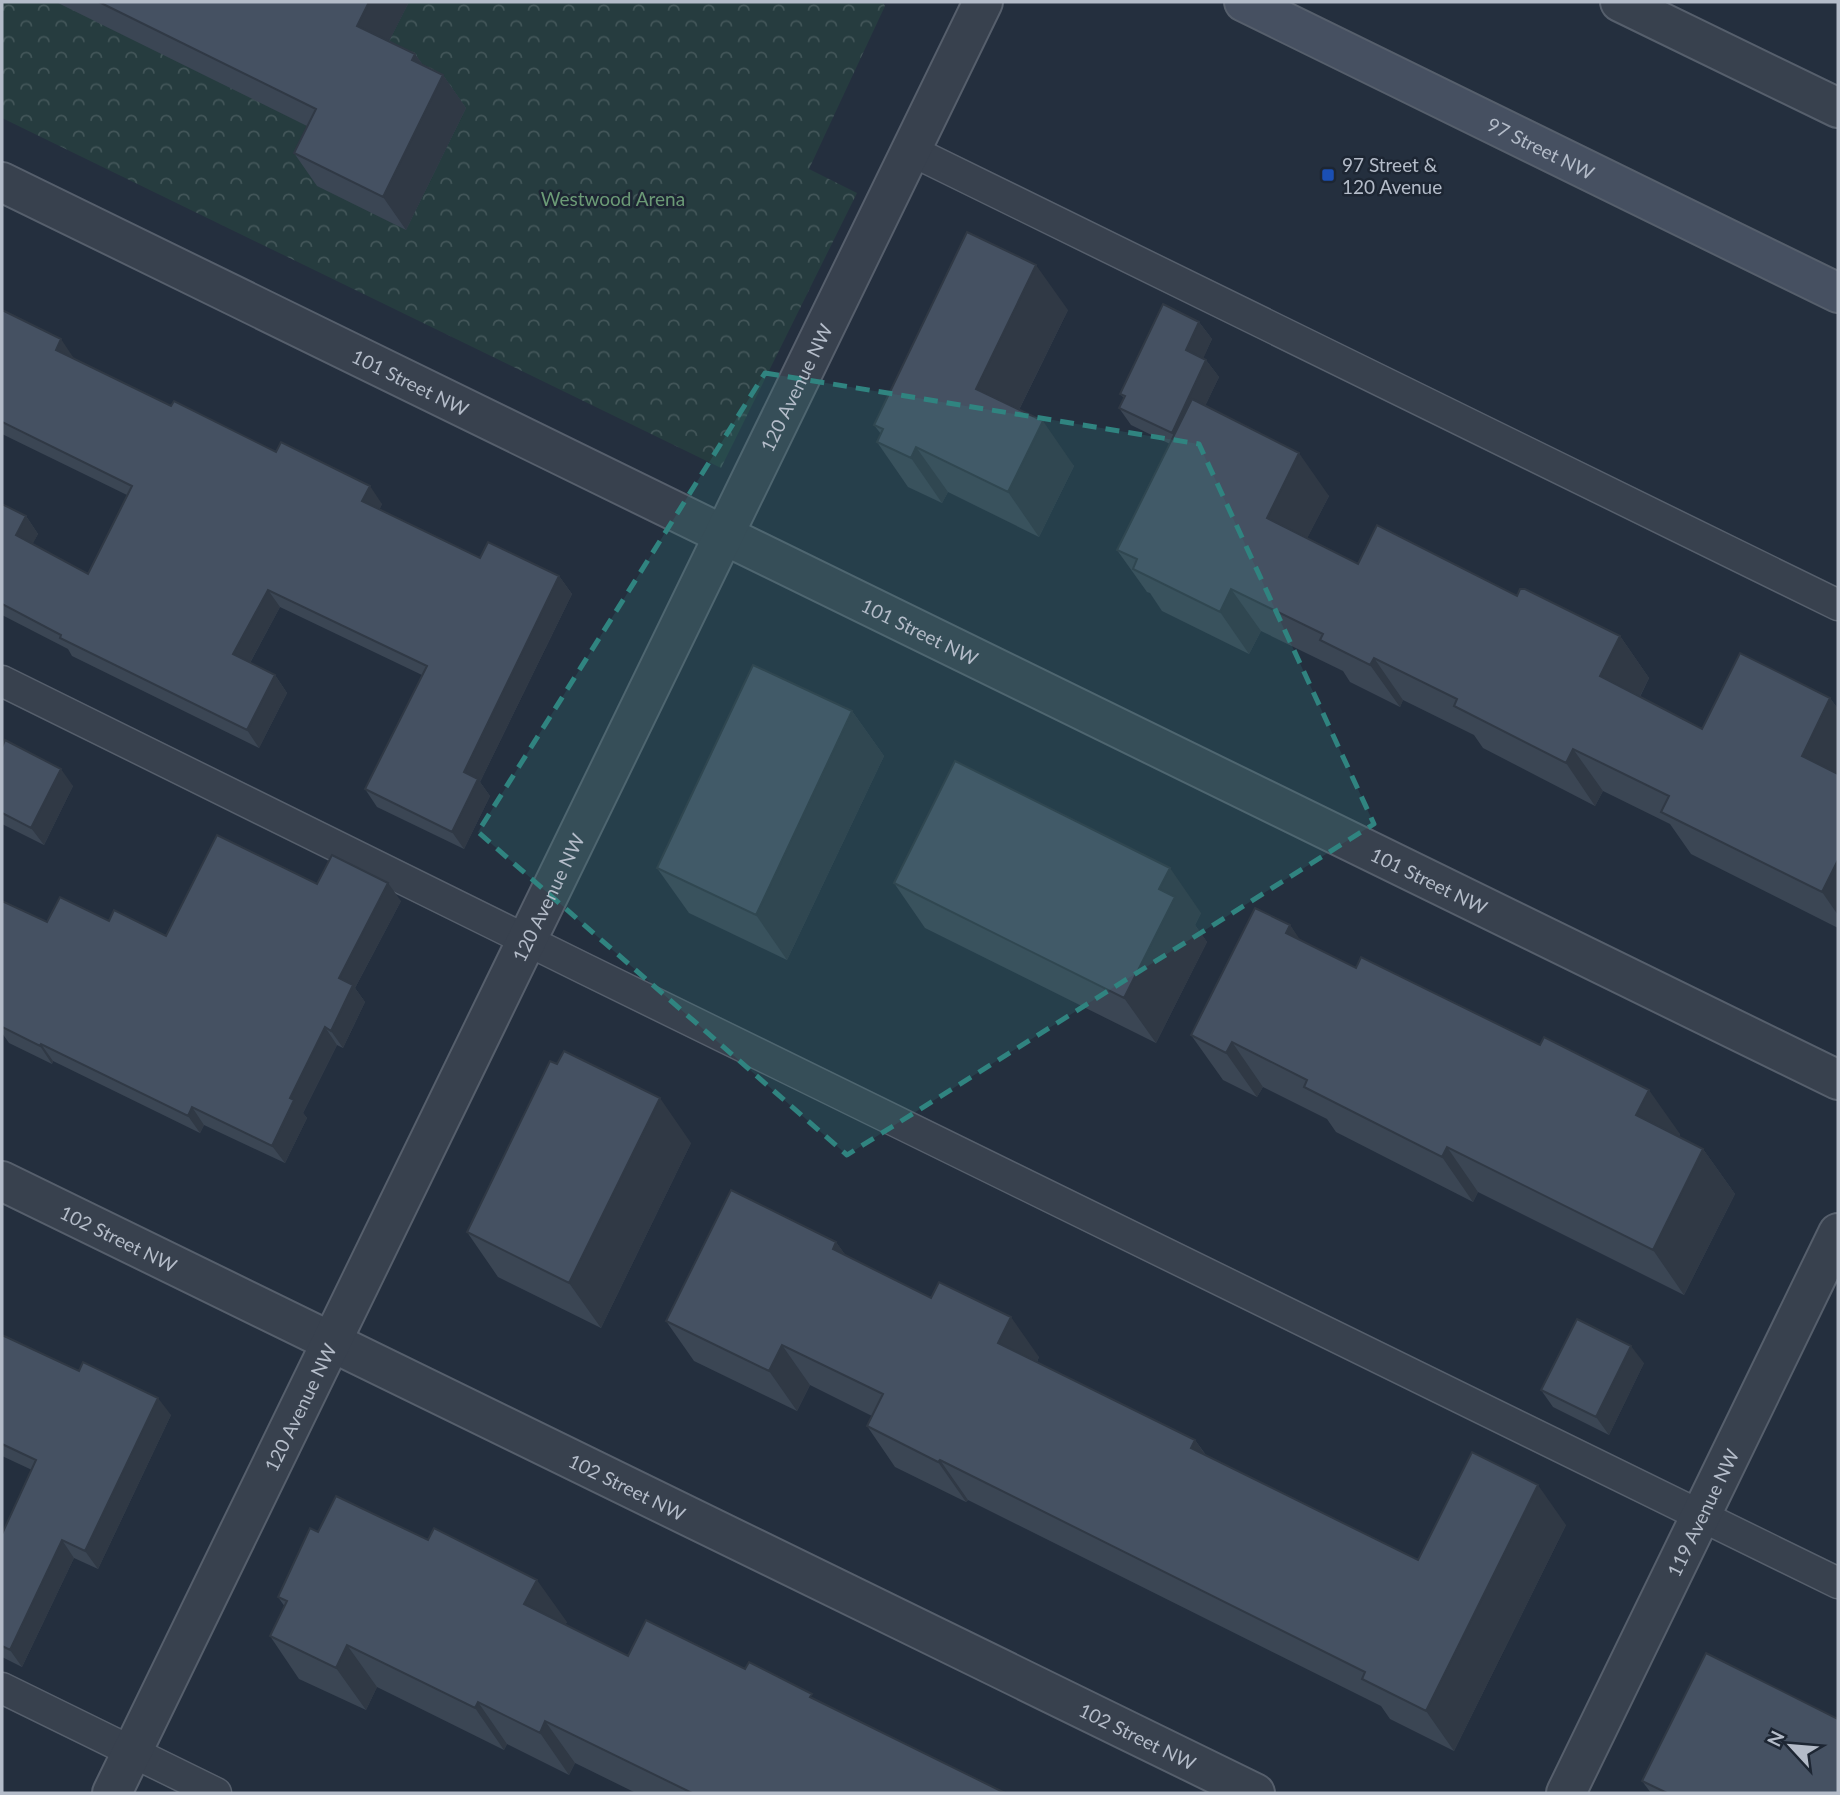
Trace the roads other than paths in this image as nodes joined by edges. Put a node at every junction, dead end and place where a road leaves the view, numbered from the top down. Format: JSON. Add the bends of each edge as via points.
{"nodes":[{"id":1,"x":983,"y":2,"type":"edge"},
{"id":2,"x":1244,"y":2,"type":"edge"},
{"id":3,"x":1619,"y":2,"type":"edge"},
{"id":4,"x":1838,"y":108,"type":"edge"},
{"id":5,"x":911,"y":150,"type":"junction"},
{"id":6,"x":2,"y":182,"type":"edge"},
{"id":7,"x":1838,"y":293,"type":"edge"},
{"id":8,"x":723,"y":536,"type":"junction"},
{"id":9,"x":1838,"y":605,"type":"edge"},
{"id":10,"x":2,"y":681,"type":"edge"},
{"id":11,"x":527,"y":941,"type":"junction"},
{"id":12,"x":1838,"y":1080,"type":"edge"},
{"id":13,"x":2,"y":1181,"type":"edge"},
{"id":14,"x":1838,"y":1233,"type":"edge"},
{"id":15,"x":331,"y":1342,"type":"junction"},
{"id":16,"x":1701,"y":1516,"type":"junction"},
{"id":17,"x":1838,"y":1583,"type":"edge"},
{"id":18,"x":2,"y":1688,"type":"edge"},
{"id":19,"x":132,"y":1752,"type":"junction"},
{"id":20,"x":112,"y":1793,"type":"edge"},
{"id":21,"x":216,"y":1793,"type":"edge"},
{"id":22,"x":1255,"y":1793,"type":"edge"},
{"id":23,"x":1566,"y":1793,"type":"edge"}],
"edges":[{"from":1,"to":5,"type":"street","name":"120 Avenue NW"},
{"from":2,"to":7,"type":"main road","name":"97 Street NW"},
{"from":3,"to":4,"type":"street"},
{"from":5,"to":8,"type":"street","name":"120 Avenue NW"},
{"from":5,"to":9,"type":"lane"},
{"from":6,"to":8,"type":"street","name":"101 Street NW"},
{"from":8,"to":11,"type":"street","name":"120 Avenue NW"},
{"from":8,"to":12,"type":"street","name":"101 Street NW"},
{"from":10,"to":11,"type":"lane"},
{"from":11,"to":15,"type":"street","name":"120 Avenue NW"},
{"from":11,"to":16,"type":"lane"},
{"from":13,"to":15,"type":"street","name":"102 Street NW"},
{"from":14,"to":16,"type":"street","name":"119 Avenue NW"},
{"from":15,"to":19,"type":"street","name":"120 Avenue NW"},
{"from":15,"to":22,"type":"street","name":"102 Street NW"},
{"from":16,"to":17,"type":"lane"},
{"from":16,"to":23,"type":"street","name":"119 Avenue NW"},
{"from":18,"to":19,"type":"lane"},
{"from":19,"to":20,"type":"street","name":"120 Avenue NW"},
{"from":19,"to":21,"type":"lane"}]}
